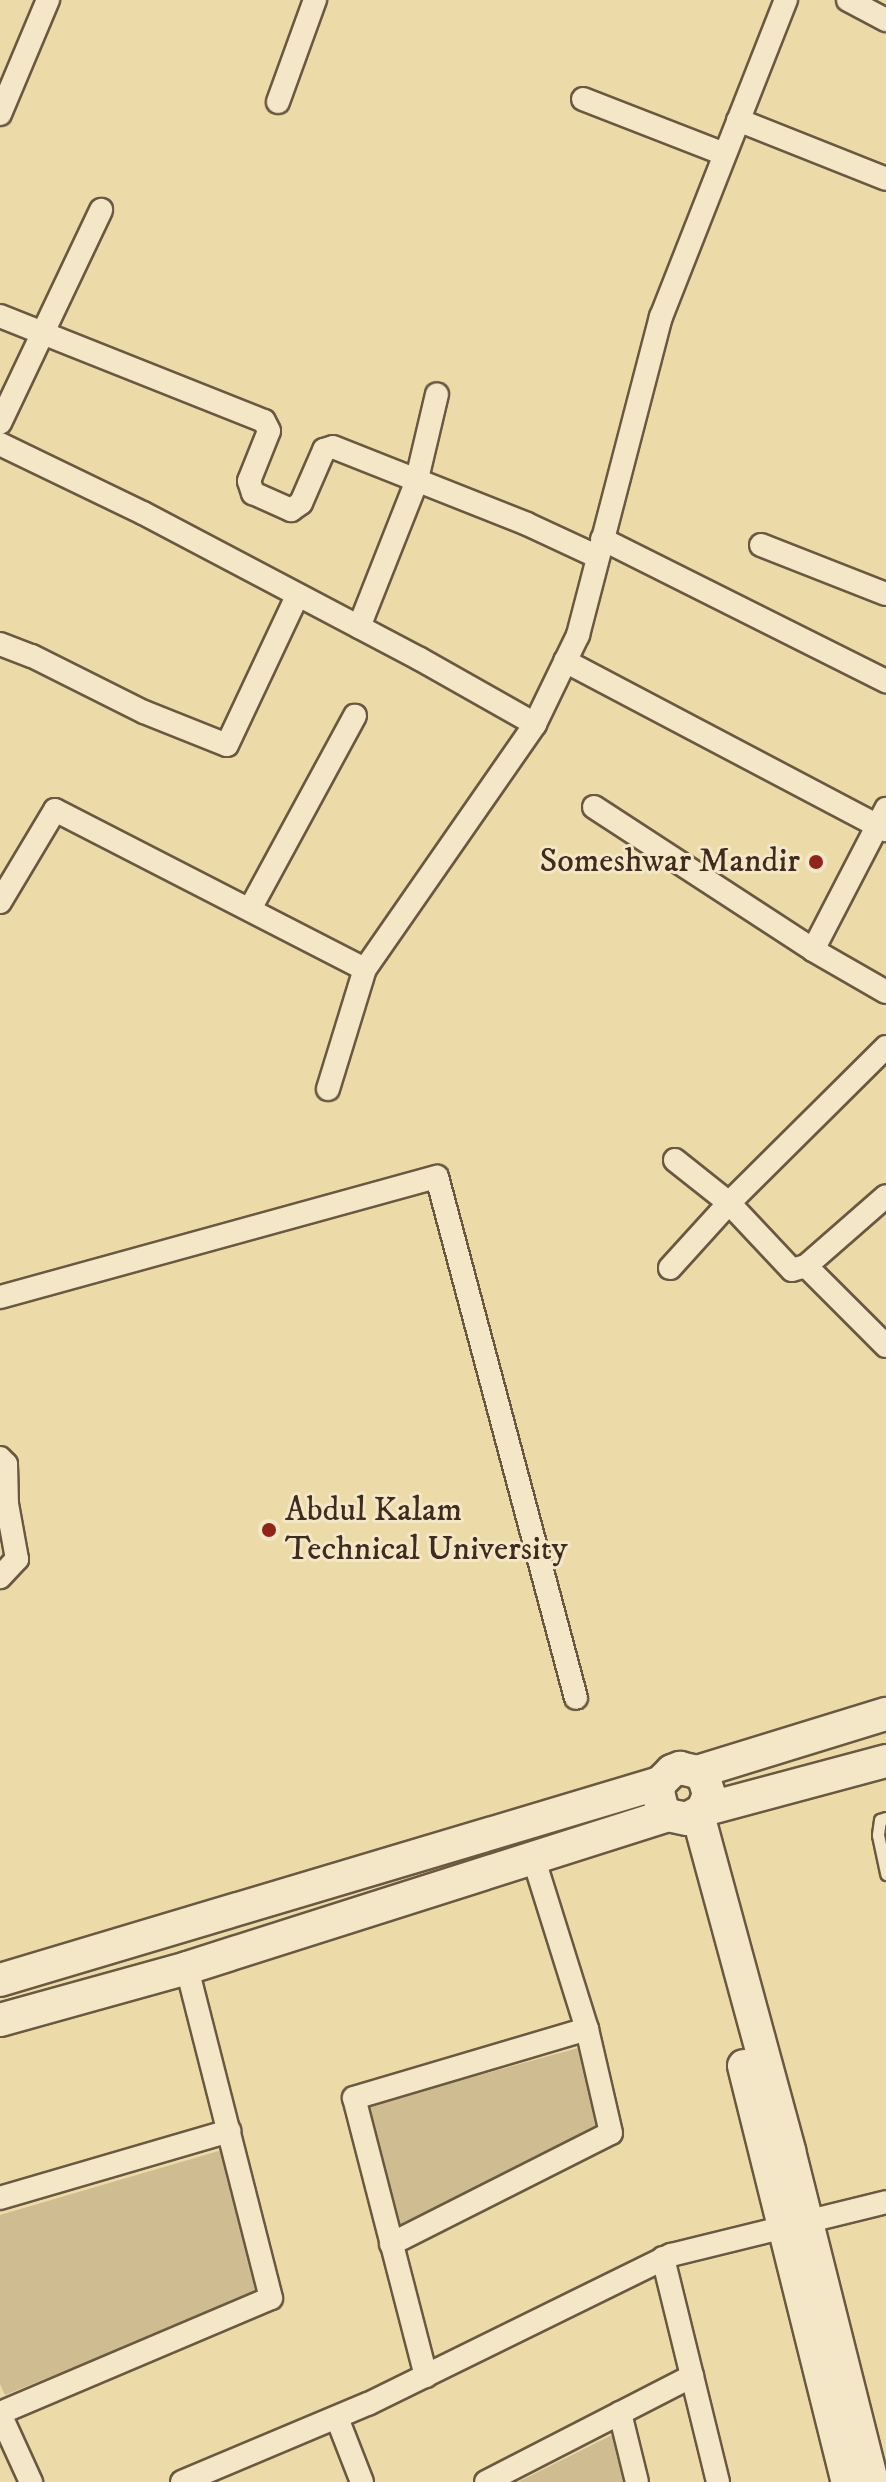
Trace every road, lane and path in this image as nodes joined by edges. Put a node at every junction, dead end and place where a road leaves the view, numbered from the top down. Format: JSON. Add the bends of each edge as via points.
{"nodes":[{"id":1,"x":48,"y":0,"type":"edge"},
{"id":2,"x":315,"y":0,"type":"edge"},
{"id":3,"x":786,"y":0,"type":"edge"},
{"id":4,"x":848,"y":0,"type":"edge"},
{"id":5,"x":886,"y":20,"type":"edge"},
{"id":6,"x":583,"y":99,"type":"dead end"},
{"id":7,"x":278,"y":102,"type":"dead end"},
{"id":8,"x":0,"y":114,"type":"edge"},
{"id":9,"x":738,"y":120,"type":"junction"},
{"id":10,"x":724,"y":154,"type":"junction"},
{"id":11,"x":886,"y":179,"type":"edge"},
{"id":12,"x":101,"y":210,"type":"dead end"},
{"id":13,"x":0,"y":316,"type":"edge"},
{"id":14,"x":43,"y":332,"type":"junction"},
{"id":15,"x":437,"y":394,"type":"dead end"},
{"id":16,"x":0,"y":423,"type":"edge"},
{"id":17,"x":0,"y":444,"type":"edge"},
{"id":18,"x":416,"y":483,"type":"junction"},
{"id":19,"x":761,"y":545,"type":"dead end"},
{"id":20,"x":600,"y":548,"type":"junction"},
{"id":21,"x":886,"y":594,"type":"edge"},
{"id":22,"x":297,"y":596,"type":"junction"},
{"id":23,"x":359,"y":627,"type":"junction"},
{"id":24,"x":0,"y":644,"type":"edge"},
{"id":25,"x":565,"y":661,"type":"junction"},
{"id":26,"x":886,"y":681,"type":"edge"},
{"id":27,"x":355,"y":716,"type":"dead end"},
{"id":28,"x":535,"y":724,"type":"junction"},
{"id":29,"x":594,"y":807,"type":"dead end"},
{"id":30,"x":883,"y":821,"type":"edge"},
{"id":31,"x":0,"y":902,"type":"edge"},
{"id":32,"x":250,"y":909,"type":"junction"},
{"id":33,"x":813,"y":950,"type":"junction"},
{"id":34,"x":365,"y":969,"type":"junction"},
{"id":35,"x":886,"y":992,"type":"edge"},
{"id":36,"x":886,"y":1047,"type":"edge"},
{"id":37,"x":328,"y":1089,"type":"dead end"},
{"id":38,"x":675,"y":1160,"type":"dead end"},
{"id":39,"x":886,"y":1196,"type":"edge"},
{"id":40,"x":729,"y":1203,"type":"junction"},
{"id":41,"x":806,"y":1266,"type":"junction"},
{"id":42,"x":670,"y":1268,"type":"dead end"},
{"id":43,"x":0,"y":1297,"type":"edge"},
{"id":44,"x":886,"y":1346,"type":"edge"},
{"id":45,"x":0,"y":1458,"type":"edge"},
{"id":46,"x":0,"y":1577,"type":"edge"},
{"id":47,"x":576,"y":1698,"type":"dead end"},
{"id":48,"x":886,"y":1714,"type":"edge"},
{"id":49,"x":886,"y":1761,"type":"edge"},
{"id":50,"x":697,"y":1772,"type":"junction"},
{"id":51,"x":660,"y":1783,"type":"junction"},
{"id":52,"x":688,"y":1815,"type":"junction"},
{"id":53,"x":886,"y":1818,"type":"edge"},
{"id":54,"x":534,"y":1860,"type":"junction"},
{"id":55,"x":886,"y":1874,"type":"edge"},
{"id":56,"x":187,"y":1968,"type":"junction"},
{"id":57,"x":1,"y":1975,"type":"edge"},
{"id":58,"x":0,"y":2020,"type":"edge"},
{"id":59,"x":587,"y":2029,"type":"junction"},
{"id":60,"x":229,"y":2131,"type":"junction"},
{"id":61,"x":0,"y":2198,"type":"edge"},
{"id":62,"x":886,"y":2202,"type":"edge"},
{"id":63,"x":796,"y":2224,"type":"junction"},
{"id":64,"x":391,"y":2244,"type":"junction"},
{"id":65,"x":663,"y":2258,"type":"junction"},
{"id":66,"x":426,"y":2376,"type":"junction"},
{"id":67,"x":692,"y":2376,"type":"junction"},
{"id":68,"x":620,"y":2413,"type":"junction"},
{"id":69,"x":0,"y":2414,"type":"edge"},
{"id":70,"x":337,"y":2418,"type":"junction"},
{"id":71,"x":498,"y":2479,"type":"edge"},
{"id":72,"x":31,"y":2482,"type":"edge"},
{"id":73,"x":182,"y":2482,"type":"edge"},
{"id":74,"x":362,"y":2482,"type":"edge"},
{"id":75,"x":637,"y":2482,"type":"edge"},
{"id":76,"x":718,"y":2482,"type":"edge"},
{"id":77,"x":848,"y":2482,"type":"edge"},
{"id":78,"x":872,"y":2482,"type":"edge"}],
"edges":[{"from":1,"to":8,"type":"street"},
{"from":2,"to":7,"type":"street"},
{"from":3,"to":9,"type":"street"},
{"from":4,"to":5,"type":"street"},
{"from":6,"to":10,"type":"street"},
{"from":9,"to":10,"type":"street"},
{"from":9,"to":11,"type":"street"},
{"from":10,"to":20,"type":"street","via":[[661,317]]},
{"from":12,"to":14,"type":"street"},
{"from":13,"to":14,"type":"street"},
{"from":14,"to":16,"type":"street"},
{"from":14,"to":18,"type":"street","via":[[264,421],[269,431],[249,481],[253,493],[291,510],[301,503],[324,450],[333,447]]},
{"from":15,"to":18,"type":"street"},
{"from":17,"to":22,"type":"street"},
{"from":18,"to":20,"type":"street"},
{"from":18,"to":23,"type":"street"},
{"from":19,"to":21,"type":"street"},
{"from":20,"to":25,"type":"street","via":[[578,635]]},
{"from":20,"to":26,"type":"street"},
{"from":22,"to":23,"type":"street"},
{"from":22,"to":24,"type":"street","via":[[227,745]]},
{"from":23,"to":28,"type":"street"},
{"from":25,"to":28,"type":"street"},
{"from":25,"to":30,"type":"street"},
{"from":27,"to":32,"type":"street"},
{"from":28,"to":34,"type":"street"},
{"from":29,"to":33,"type":"street"},
{"from":30,"to":33,"type":"street"},
{"from":31,"to":32,"type":"street","via":[[55,810]]},
{"from":32,"to":34,"type":"street"},
{"from":33,"to":35,"type":"street"},
{"from":34,"to":37,"type":"street"},
{"from":36,"to":40,"type":"street"},
{"from":38,"to":40,"type":"street"},
{"from":39,"to":41,"type":"street"},
{"from":40,"to":41,"type":"street","via":[[792,1270]]},
{"from":40,"to":42,"type":"street"},
{"from":41,"to":44,"type":"street"},
{"from":43,"to":47,"type":"street","via":[[437,1177]]},
{"from":45,"to":46,"type":"street","via":[[6,1464],[17,1559]]},
{"from":48,"to":50,"type":"street"},
{"from":49,"to":52,"type":"street"},
{"from":50,"to":51,"type":"street","via":[[680,1768]]},
{"from":50,"to":52,"type":"street","via":[[709,1794]]},
{"from":51,"to":52,"type":"street","via":[[659,1800]]},
{"from":51,"to":57,"type":"street"},
{"from":52,"to":54,"type":"street"},
{"from":52,"to":63,"type":"street"},
{"from":53,"to":55,"type":"lane","via":[[880,1820],[878,1835]]},
{"from":54,"to":56,"type":"street"},
{"from":54,"to":59,"type":"street"},
{"from":56,"to":58,"type":"street"},
{"from":56,"to":60,"type":"street"},
{"from":59,"to":64,"type":"street","via":[[611,2133]]},
{"from":59,"to":64,"type":"street","via":[[354,2098]]},
{"from":60,"to":61,"type":"street"},
{"from":60,"to":69,"type":"street","via":[[271,2298]]},
{"from":62,"to":63,"type":"street"},
{"from":63,"to":65,"type":"street"},
{"from":63,"to":77,"type":"street"},
{"from":63,"to":78,"type":"street"},
{"from":64,"to":66,"type":"street"},
{"from":65,"to":66,"type":"street"},
{"from":65,"to":67,"type":"street"},
{"from":66,"to":70,"type":"street"},
{"from":67,"to":68,"type":"street"},
{"from":67,"to":76,"type":"street"},
{"from":68,"to":71,"type":"street"},
{"from":68,"to":75,"type":"street"},
{"from":69,"to":72,"type":"street"},
{"from":70,"to":73,"type":"street"},
{"from":70,"to":74,"type":"street"}]}
